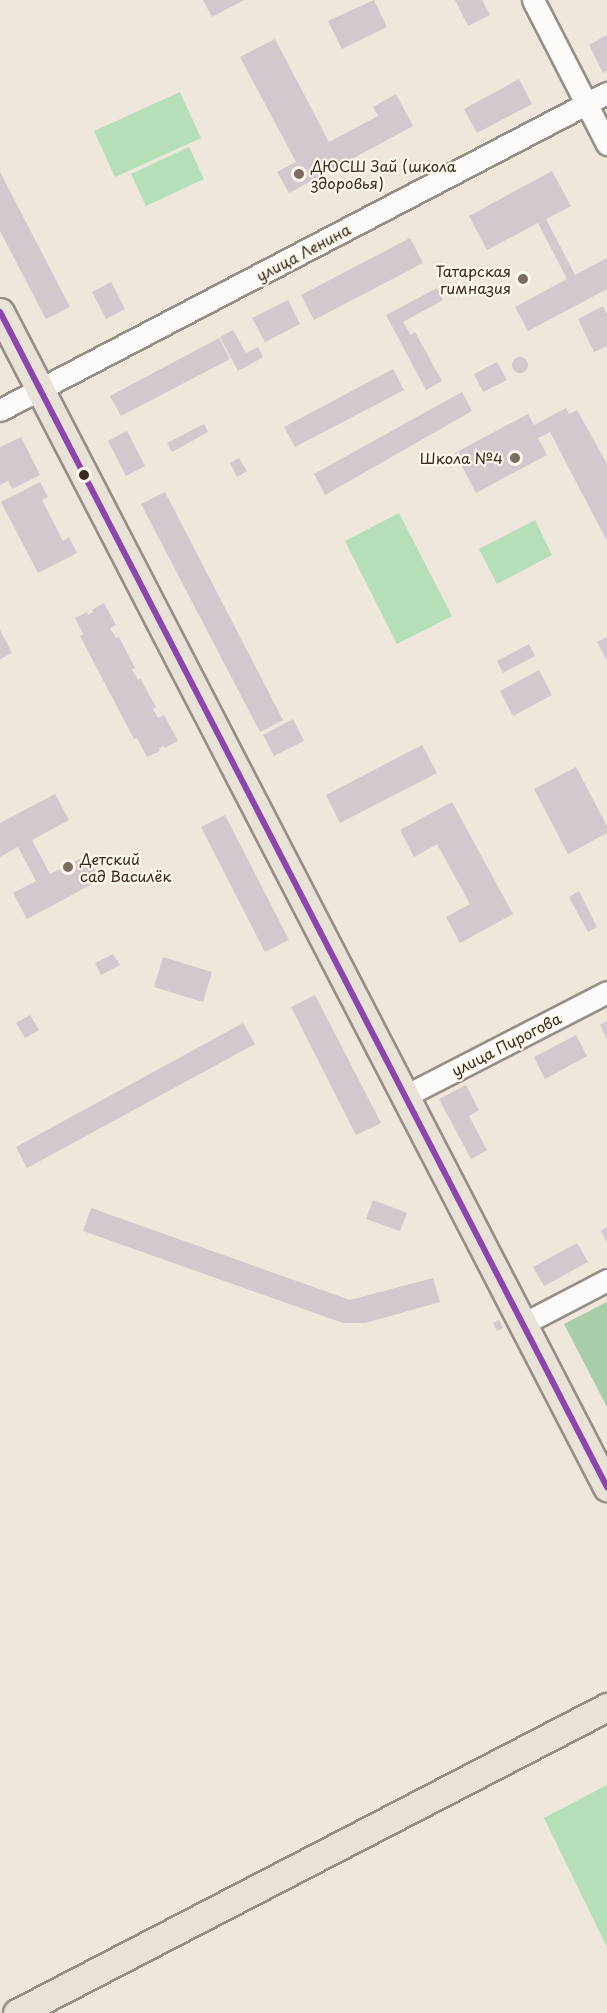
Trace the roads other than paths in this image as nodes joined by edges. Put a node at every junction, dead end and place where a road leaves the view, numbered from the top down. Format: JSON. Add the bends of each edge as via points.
{"nodes":[{"id":1,"x":533,"y":0,"type":"edge"},
{"id":2,"x":607,"y":93,"type":"edge"},
{"id":3,"x":586,"y":104,"type":"junction"},
{"id":4,"x":607,"y":144,"type":"edge"},
{"id":5,"x":0,"y":312,"type":"edge"},
{"id":6,"x":40,"y":389,"type":"junction"},
{"id":7,"x":0,"y":410,"type":"edge"},
{"id":8,"x":607,"y":992,"type":"edge"},
{"id":9,"x":405,"y":1096,"type":"junction"},
{"id":10,"x":607,"y":1280,"type":"edge"},
{"id":11,"x":523,"y":1324,"type":"junction"},
{"id":12,"x":607,"y":1487,"type":"edge"},
{"id":13,"x":607,"y":1707,"type":"edge"},
{"id":14,"x":17,"y":2013,"type":"edge"}],
"edges":[{"from":1,"to":3,"type":"street"},
{"from":2,"to":3,"type":"street","name":"улица Ленина"},
{"from":3,"to":4,"type":"street"},
{"from":3,"to":6,"type":"street","name":"улица Ленина"},
{"from":5,"to":6,"type":"main road"},
{"from":6,"to":7,"type":"street","name":"улица Ленина"},
{"from":6,"to":9,"type":"main road"},
{"from":8,"to":9,"type":"street","name":"улица Пирогова"},
{"from":9,"to":11,"type":"main road"},
{"from":10,"to":11,"type":"street"},
{"from":11,"to":12,"type":"main road"},
{"from":13,"to":14,"type":"main road"}]}
